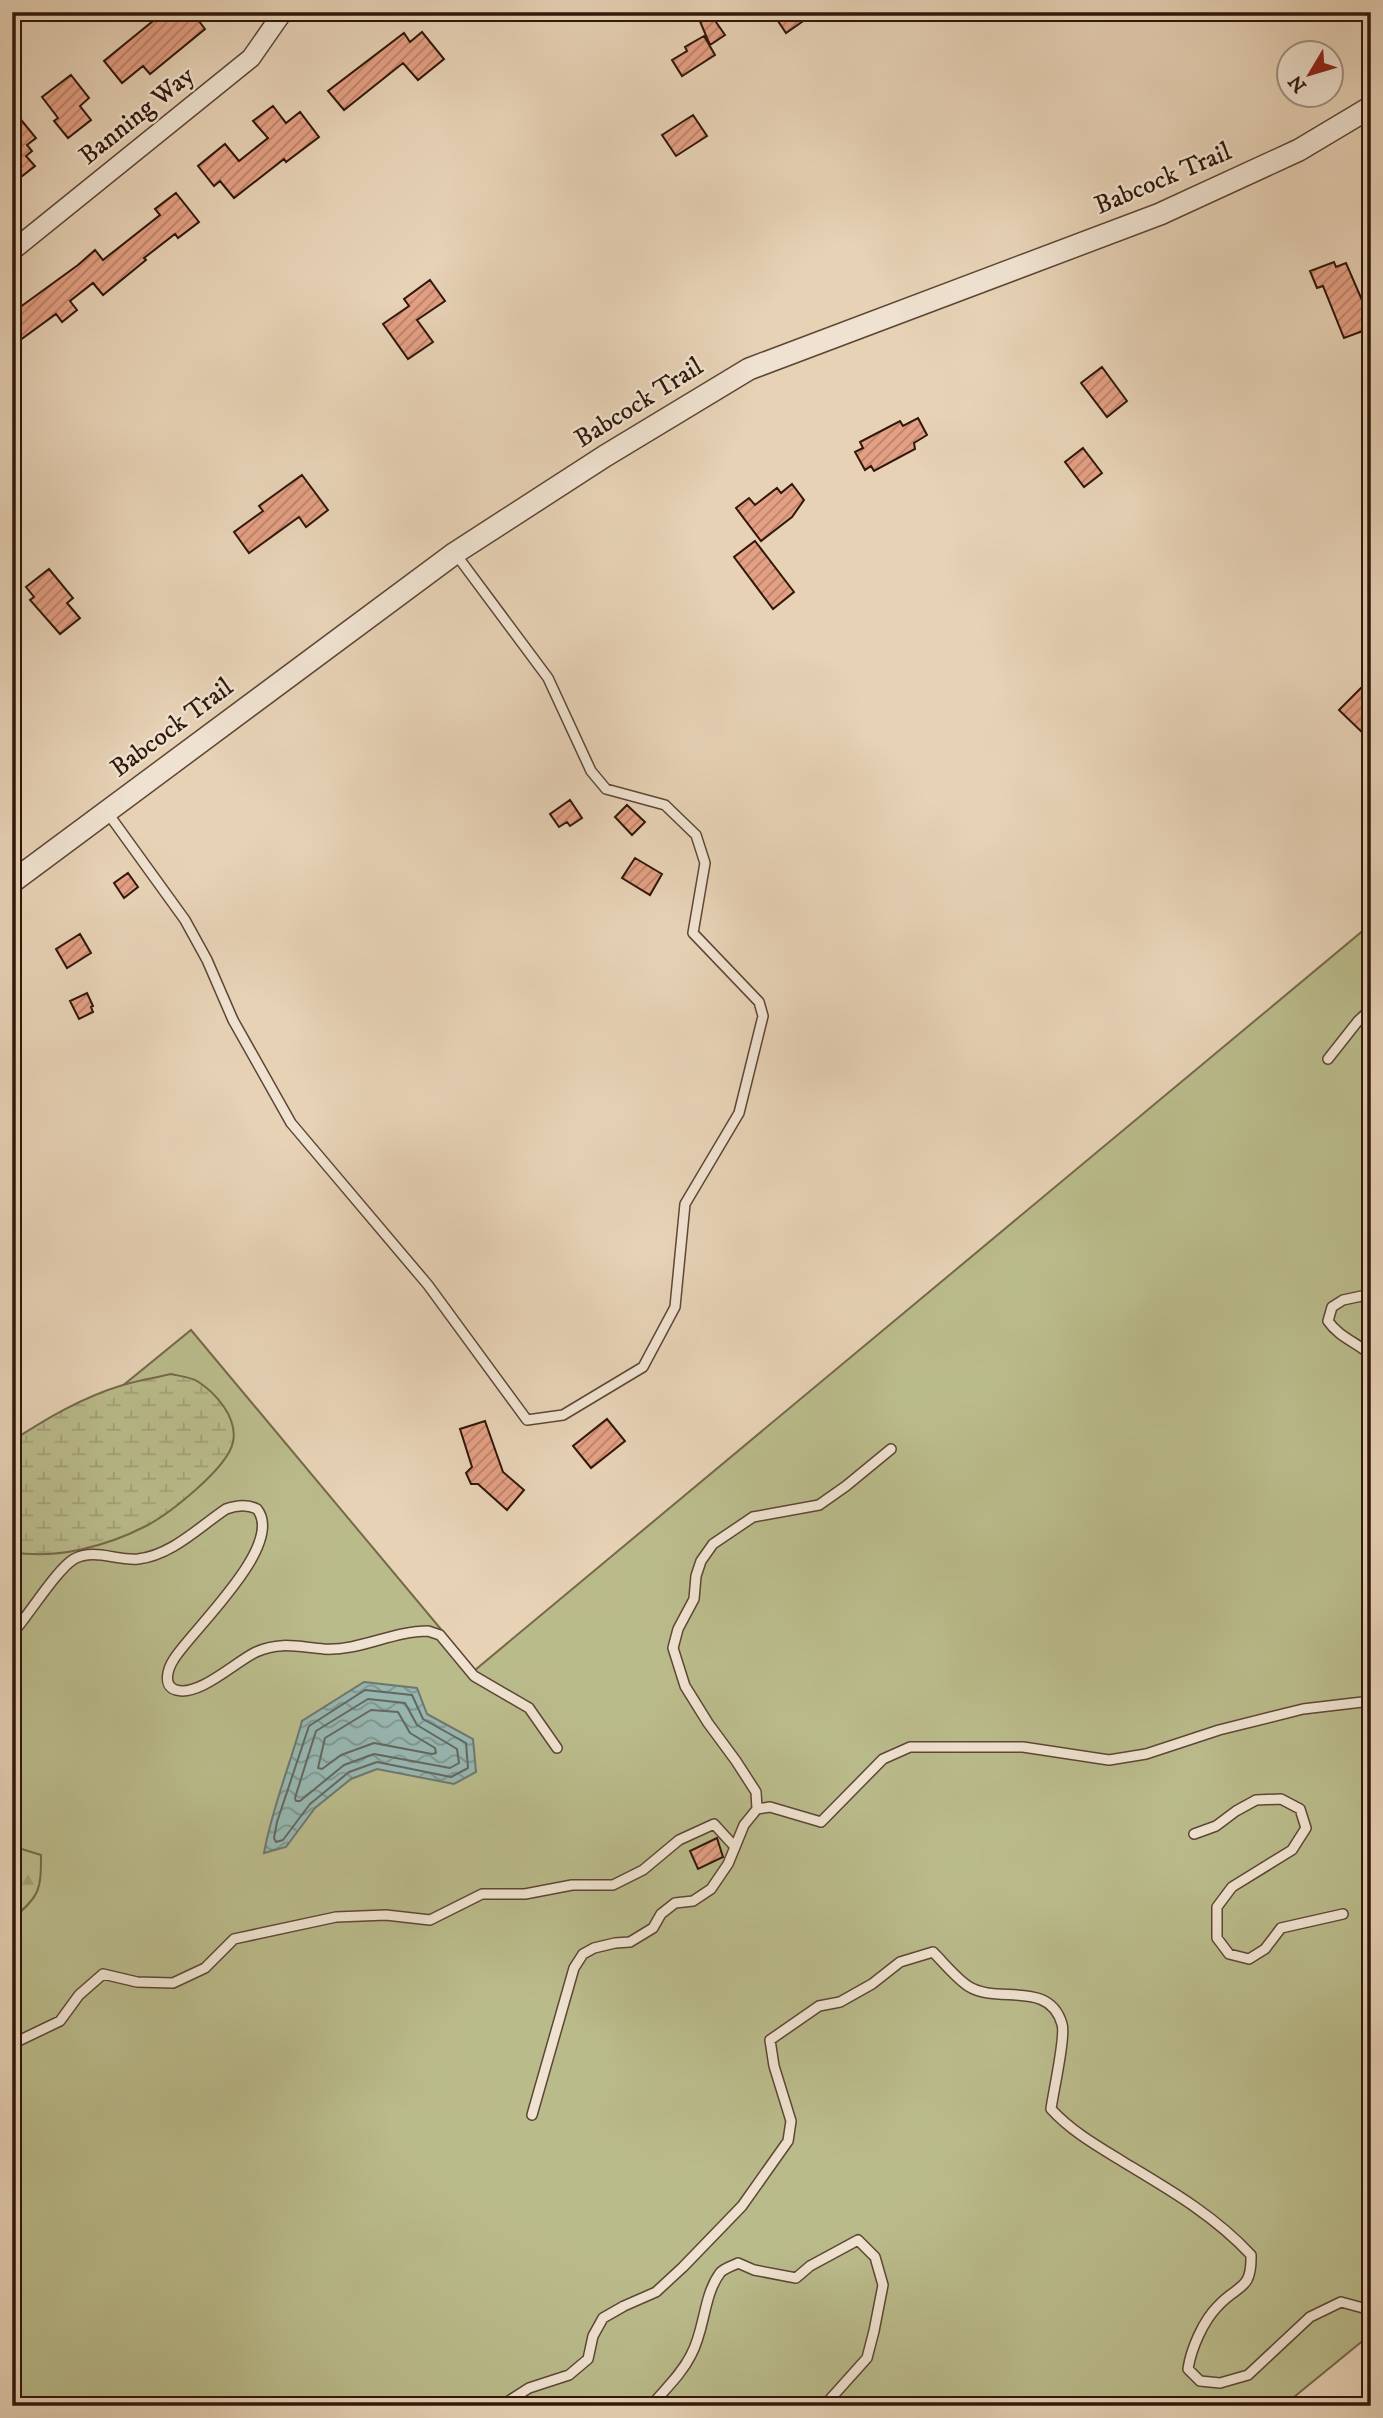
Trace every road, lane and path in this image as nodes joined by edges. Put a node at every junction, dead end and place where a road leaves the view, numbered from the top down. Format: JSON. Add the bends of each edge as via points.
{"nodes":[{"id":1,"x":283,"y":12,"type":"edge"},
{"id":2,"x":1371,"y":107,"type":"edge"},
{"id":3,"x":12,"y":251,"type":"edge"},
{"id":4,"x":455,"y":553,"type":"junction"},
{"id":5,"x":107,"y":812,"type":"junction"},
{"id":6,"x":12,"y":882,"type":"edge"},
{"id":7,"x":1371,"y":1009,"type":"edge"},
{"id":8,"x":1328,"y":1059,"type":"dead end"},
{"id":9,"x":1371,"y":1294,"type":"edge"},
{"id":10,"x":1371,"y":1354,"type":"edge"},
{"id":11,"x":891,"y":1449,"type":"dead end"},
{"id":12,"x":12,"y":1634,"type":"edge"},
{"id":13,"x":1371,"y":1701,"type":"edge"},
{"id":14,"x":557,"y":1748,"type":"dead end"},
{"id":15,"x":757,"y":1809,"type":"junction"},
{"id":16,"x":1194,"y":1834,"type":"dead end"},
{"id":17,"x":735,"y":1847,"type":"junction"},
{"id":18,"x":1343,"y":1914,"type":"dead end"},
{"id":19,"x":12,"y":2044,"type":"edge"},
{"id":20,"x":532,"y":2115,"type":"dead end"},
{"id":21,"x":1371,"y":2306,"type":"edge"},
{"id":22,"x":501,"y":2406,"type":"edge"},
{"id":23,"x":651,"y":2406,"type":"edge"},
{"id":24,"x":824,"y":2406,"type":"edge"}],
"edges":[{"from":1,"to":3,"type":"street","name":"Banning Way","via":[[251,58]]},
{"from":2,"to":4,"type":"street","name":"Babcock Trail","via":[[1299,150],[1160,214],[748,369]]},
{"from":4,"to":5,"type":"street","name":"Babcock Trail"},
{"from":4,"to":5,"type":"lane","via":[[548,678],[591,771],[606,789],[665,805],[696,835],[705,863],[693,933],[759,1002],[763,1016],[738,1113],[685,1204],[675,1307],[643,1367],[563,1415],[527,1420],[428,1285],[291,1123],[233,1020],[185,920]]},
{"from":5,"to":6,"type":"street","name":"Babcock Trail"},
{"from":7,"to":8,"type":"lane"},
{"from":9,"to":10,"type":"lane","via":[[1343,1300],[1332,1307],[1328,1321],[1337,1334]]},
{"from":11,"to":15,"type":"lane","via":[[819,1505],[753,1517],[713,1544],[695,1576],[694,1599],[673,1648],[685,1686],[756,1792]]},
{"from":12,"to":14,"type":"lane","via":[[72,1560],[91,1555],[147,1557],[176,1545],[226,1509],[248,1506],[257,1509],[262,1519],[260,1542],[222,1601],[173,1661],[167,1676],[172,1689],[198,1688],[250,1655],[276,1645],[352,1647],[428,1631],[440,1635],[474,1676],[529,1708]]},
{"from":13,"to":15,"type":"lane","via":[[1303,1709],[1146,1754],[1109,1760],[1023,1747],[910,1747],[883,1759],[821,1822],[770,1807]]},
{"from":15,"to":17,"type":"lane"},
{"from":16,"to":18,"type":"lane","via":[[1216,1826],[1256,1800],[1281,1799],[1300,1809],[1306,1828],[1292,1850],[1231,1887],[1217,1907],[1217,1938],[1229,1954],[1249,1959],[1265,1949],[1281,1928]]},
{"from":17,"to":19,"type":"lane","via":[[714,1824],[679,1840],[643,1870],[613,1885],[482,1894],[430,1920],[386,1915],[336,1917],[234,1939],[205,1968],[173,1983],[137,1982],[103,1974],[79,1995],[60,2021]]},
{"from":17,"to":20,"type":"lane","via":[[711,1889],[693,1901],[675,1903],[653,1928],[630,1942],[583,1954],[574,1968]]},
{"from":21,"to":22,"type":"lane","via":[[1367,2309],[1341,2302],[1310,2317],[1248,2375],[1220,2383],[1200,2381],[1188,2369],[1191,2350],[1217,2306],[1252,2273],[1251,2255],[1205,2213],[1084,2137],[1051,2109],[1063,2025],[1053,2007],[1032,1995],[994,1994],[969,1987],[933,1952],[900,1962],[872,1984],[840,2002],[819,2006],[770,2040],[792,2121],[788,2141],[743,2206],[656,2292],[603,2318],[588,2359],[569,2375],[529,2388]]},
{"from":23,"to":24,"type":"lane","via":[[690,2358],[721,2272],[738,2263],[796,2278],[858,2240],[875,2257],[883,2285],[874,2332],[867,2358]]}]}
